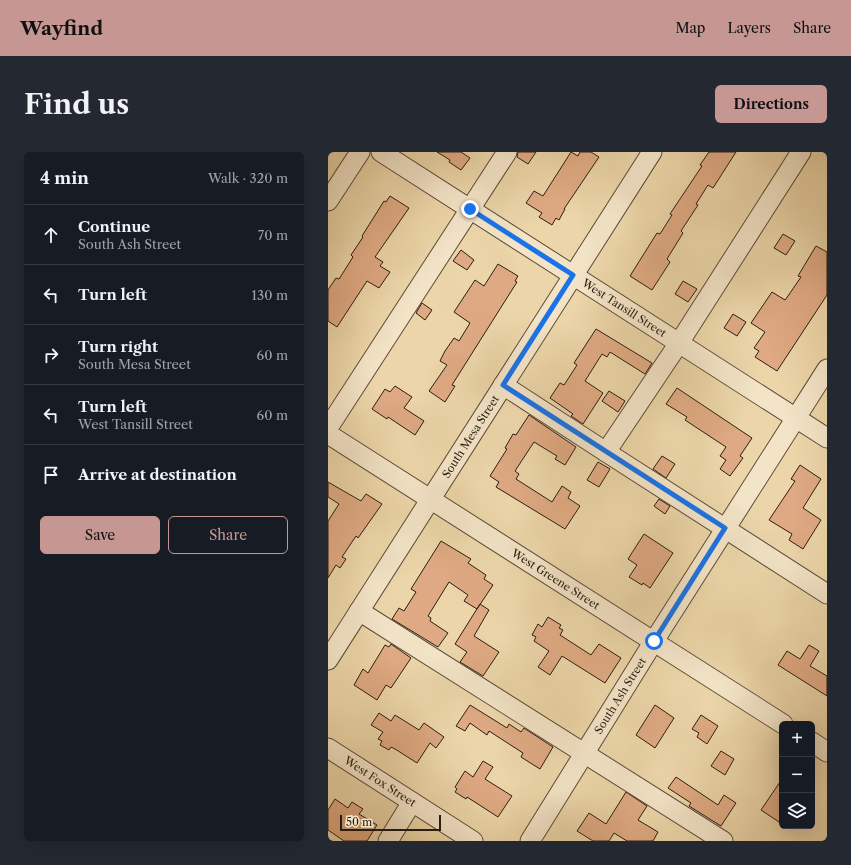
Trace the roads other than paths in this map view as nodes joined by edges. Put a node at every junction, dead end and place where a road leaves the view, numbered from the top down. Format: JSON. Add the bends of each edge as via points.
{"nodes":[{"id":1,"x":360,"y":152,"type":"edge"},
{"id":2,"x":381,"y":152,"type":"edge"},
{"id":3,"x":507,"y":152,"type":"edge"},
{"id":4,"x":652,"y":152,"type":"edge"},
{"id":5,"x":801,"y":152,"type":"edge"},
{"id":6,"x":328,"y":201,"type":"edge"},
{"id":7,"x":470,"y":209,"type":"junction"},
{"id":8,"x":573,"y":275,"type":"junction"},
{"id":9,"x":679,"y":343,"type":"junction"},
{"id":10,"x":827,"y":369,"type":"edge"},
{"id":11,"x":503,"y":385,"type":"junction"},
{"id":12,"x":795,"y":418,"type":"junction"},
{"id":13,"x":328,"y":428,"type":"edge"},
{"id":14,"x":328,"y":434,"type":"edge"},
{"id":15,"x":827,"y":438,"type":"edge"},
{"id":16,"x":606,"y":452,"type":"junction"},
{"id":17,"x":430,"y":499,"type":"junction"},
{"id":18,"x":725,"y":528,"type":"junction"},
{"id":19,"x":827,"y":594,"type":"edge"},
{"id":20,"x":359,"y":611,"type":"junction"},
{"id":21,"x":654,"y":641,"type":"junction"},
{"id":22,"x":328,"y":660,"type":"edge"},
{"id":23,"x":779,"y":721,"type":"edge"},
{"id":24,"x":815,"y":744,"type":"edge"},
{"id":25,"x":328,"y":748,"type":"edge"},
{"id":26,"x":827,"y":752,"type":"edge"},
{"id":27,"x":584,"y":753,"type":"junction"},
{"id":28,"x":412,"y":802,"type":"junction"},
{"id":29,"x":388,"y":841,"type":"edge"},
{"id":30,"x":473,"y":841,"type":"edge"},
{"id":31,"x":530,"y":841,"type":"edge"},
{"id":32,"x":723,"y":841,"type":"edge"}],
"edges":[{"from":1,"to":6,"type":"street"},
{"from":2,"to":7,"type":"street","name":"West Tansill Street"},
{"from":3,"to":7,"type":"street"},
{"from":4,"to":8,"type":"street","name":"South Mesa Street"},
{"from":5,"to":9,"type":"street"},
{"from":7,"to":8,"type":"street","name":"West Tansill Street"},
{"from":7,"to":13,"type":"street"},
{"from":8,"to":9,"type":"street","name":"West Tansill Street"},
{"from":8,"to":11,"type":"street","name":"South Mesa Street"},
{"from":9,"to":12,"type":"street","name":"West Tansill Street"},
{"from":9,"to":16,"type":"street"},
{"from":10,"to":12,"type":"street","name":"South Ash Street"},
{"from":11,"to":16,"type":"street"},
{"from":11,"to":17,"type":"street","name":"South Mesa Street"},
{"from":12,"to":15,"type":"street","name":"West Tansill Street"},
{"from":12,"to":18,"type":"street","name":"South Ash Street"},
{"from":14,"to":17,"type":"street","name":"West Greene Street"},
{"from":16,"to":18,"type":"street"},
{"from":17,"to":20,"type":"street","name":"South Mesa Street"},
{"from":17,"to":21,"type":"street","name":"West Greene Street"},
{"from":18,"to":19,"type":"street"},
{"from":18,"to":21,"type":"street","name":"South Ash Street"},
{"from":20,"to":22,"type":"street","name":"South Mesa Street"},
{"from":20,"to":27,"type":"street"},
{"from":21,"to":23,"type":"street","name":"West Greene Street"},
{"from":21,"to":27,"type":"street","name":"South Ash Street"},
{"from":24,"to":26,"type":"street"},
{"from":25,"to":28,"type":"street","name":"West Fox Street"},
{"from":27,"to":31,"type":"street","name":"South Ash Street"},
{"from":27,"to":32,"type":"street"},
{"from":28,"to":29,"type":"street"},
{"from":28,"to":30,"type":"street","name":"West Fox Street"}]}
